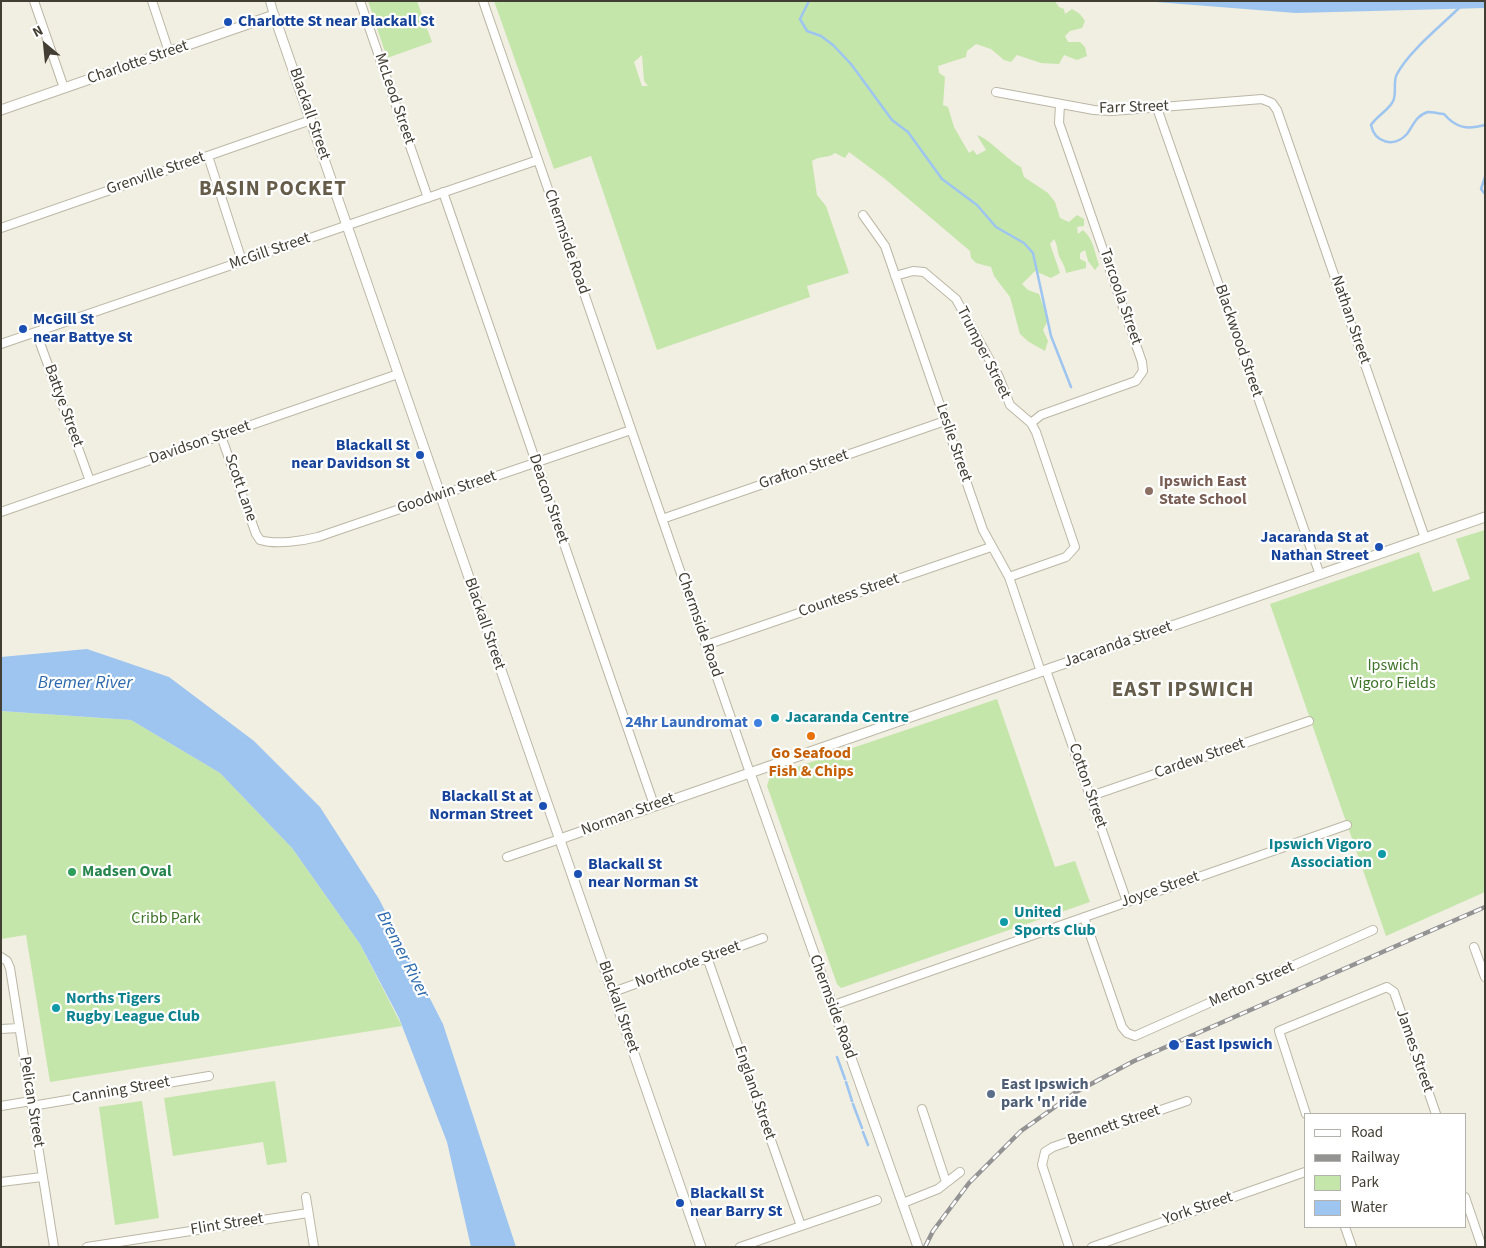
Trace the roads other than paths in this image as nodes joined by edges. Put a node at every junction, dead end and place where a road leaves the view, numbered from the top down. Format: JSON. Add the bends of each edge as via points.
{"nodes":[{"id":1,"x":34,"y":1,"type":"edge"},
{"id":2,"x":152,"y":1,"type":"edge"},
{"id":3,"x":270,"y":1,"type":"edge"},
{"id":4,"x":360,"y":1,"type":"edge"},
{"id":5,"x":483,"y":1,"type":"edge"},
{"id":6,"x":274,"y":15,"type":"junction"},
{"id":7,"x":169,"y":52,"type":"junction"},
{"id":8,"x":64,"y":88,"type":"junction"},
{"id":9,"x":996,"y":92,"type":"dead end"},
{"id":10,"x":1272,"y":103,"type":"joint"},
{"id":11,"x":1060,"y":104,"type":"junction"},
{"id":12,"x":1157,"y":108,"type":"junction"},
{"id":13,"x":1,"y":110,"type":"edge"},
{"id":14,"x":311,"y":120,"type":"junction"},
{"id":15,"x":208,"y":156,"type":"junction"},
{"id":16,"x":538,"y":160,"type":"junction"},
{"id":17,"x":443,"y":192,"type":"junction"},
{"id":18,"x":428,"y":198,"type":"junction"},
{"id":19,"x":863,"y":215,"type":"dead end"},
{"id":20,"x":347,"y":226,"type":"junction"},
{"id":21,"x":1,"y":228,"type":"edge"},
{"id":22,"x":242,"y":261,"type":"junction"},
{"id":23,"x":895,"y":276,"type":"junction"},
{"id":24,"x":36,"y":332,"type":"junction"},
{"id":25,"x":1,"y":344,"type":"edge"},
{"id":26,"x":398,"y":374,"type":"junction"},
{"id":27,"x":945,"y":421,"type":"junction"},
{"id":28,"x":1032,"y":423,"type":"junction"},
{"id":29,"x":631,"y":430,"type":"junction"},
{"id":30,"x":221,"y":436,"type":"junction"},
{"id":31,"x":535,"y":463,"type":"junction"},
{"id":32,"x":90,"y":481,"type":"junction"},
{"id":33,"x":440,"y":495,"type":"junction"},
{"id":34,"x":1,"y":512,"type":"edge"},
{"id":35,"x":1485,"y":517,"type":"edge"},
{"id":36,"x":662,"y":519,"type":"junction"},
{"id":37,"x":1425,"y":538,"type":"junction"},
{"id":38,"x":260,"y":540,"type":"joint"},
{"id":39,"x":991,"y":547,"type":"junction"},
{"id":40,"x":1320,"y":575,"type":"junction"},
{"id":41,"x":1009,"y":577,"type":"junction"},
{"id":42,"x":706,"y":645,"type":"junction"},
{"id":43,"x":1044,"y":671,"type":"junction"},
{"id":44,"x":1309,"y":721,"type":"dead end"},
{"id":45,"x":750,"y":772,"type":"junction"},
{"id":46,"x":1091,"y":796,"type":"junction"},
{"id":47,"x":654,"y":805,"type":"junction"},
{"id":48,"x":1347,"y":825,"type":"dead end"},
{"id":49,"x":560,"y":839,"type":"junction"},
{"id":50,"x":507,"y":857,"type":"dead end"},
{"id":51,"x":1127,"y":902,"type":"junction"},
{"id":52,"x":1084,"y":917,"type":"junction"},
{"id":53,"x":1374,"y":930,"type":"dead end"},
{"id":54,"x":763,"y":938,"type":"dead end"},
{"id":55,"x":1474,"y":946,"type":"dead end"},
{"id":56,"x":3,"y":958,"type":"edge"},
{"id":57,"x":708,"y":960,"type":"junction"},
{"id":58,"x":1485,"y":977,"type":"edge"},
{"id":59,"x":613,"y":992,"type":"junction"},
{"id":60,"x":831,"y":1006,"type":"junction"},
{"id":61,"x":19,"y":1028,"type":"junction"},
{"id":62,"x":1,"y":1029,"type":"edge"},
{"id":63,"x":209,"y":1076,"type":"dead end"},
{"id":64,"x":1187,"y":1101,"type":"dead end"},
{"id":65,"x":31,"y":1104,"type":"junction"},
{"id":66,"x":1,"y":1106,"type":"edge"},
{"id":67,"x":922,"y":1109,"type":"dead end"},
{"id":68,"x":1306,"y":1113,"type":"edge"},
{"id":69,"x":1436,"y":1113,"type":"edge"},
{"id":70,"x":960,"y":1172,"type":"dead end"},
{"id":71,"x":1304,"y":1172,"type":"edge"},
{"id":72,"x":42,"y":1177,"type":"junction"},
{"id":73,"x":1,"y":1182,"type":"edge"},
{"id":74,"x":946,"y":1182,"type":"junction"},
{"id":75,"x":306,"y":1197,"type":"dead end"},
{"id":76,"x":1466,"y":1199,"type":"edge"},
{"id":77,"x":877,"y":1200,"type":"dead end"},
{"id":78,"x":903,"y":1203,"type":"junction"},
{"id":79,"x":308,"y":1213,"type":"junction"},
{"id":80,"x":801,"y":1226,"type":"junction"},
{"id":81,"x":1345,"y":1228,"type":"edge"},
{"id":82,"x":917,"y":1245,"type":"edge"},
{"id":83,"x":54,"y":1247,"type":"edge"},
{"id":84,"x":87,"y":1247,"type":"edge"},
{"id":85,"x":314,"y":1247,"type":"edge"},
{"id":86,"x":701,"y":1247,"type":"edge"},
{"id":87,"x":740,"y":1247,"type":"edge"},
{"id":88,"x":1069,"y":1247,"type":"edge"},
{"id":89,"x":1092,"y":1247,"type":"edge"},
{"id":90,"x":1352,"y":1247,"type":"edge"},
{"id":91,"x":1482,"y":1247,"type":"edge"}],
"edges":[{"from":1,"to":8,"type":"street"},
{"from":2,"to":7,"type":"street"},
{"from":3,"to":6,"type":"street","name":"Blackall Street"},
{"from":4,"to":18,"type":"street","name":"McLeod Street"},
{"from":5,"to":16,"type":"street","name":"Chermside Road"},
{"from":6,"to":7,"type":"street","name":"Charlotte Street"},
{"from":6,"to":14,"type":"street","name":"Blackall Street"},
{"from":7,"to":8,"type":"street","name":"Charlotte Street"},
{"from":8,"to":13,"type":"street","name":"Charlotte Street"},
{"from":9,"to":11,"type":"street","name":"Farr Street"},
{"from":10,"to":12,"type":"street","name":"Farr Street","via":[[1262,99]]},
{"from":10,"to":37,"type":"street","name":"Nathan Street"},
{"from":11,"to":12,"type":"street","name":"Farr Street","via":[[1112,111]]},
{"from":11,"to":28,"type":"street","name":"Tarcoola Street","via":[[1059,123],[1144,371],[1136,381],[1041,414]]},
{"from":12,"to":40,"type":"street","name":"Blackwood Street"},
{"from":14,"to":15,"type":"street","name":"Grenville Street"},
{"from":14,"to":20,"type":"street","name":"Blackall Street"},
{"from":15,"to":21,"type":"street","name":"Grenville Street"},
{"from":15,"to":22,"type":"street"},
{"from":16,"to":17,"type":"street","name":"McGill Street"},
{"from":16,"to":29,"type":"street","name":"Chermside Road"},
{"from":17,"to":18,"type":"street","name":"McGill Street"},
{"from":17,"to":31,"type":"street","name":"Deacon Street"},
{"from":18,"to":20,"type":"street","name":"McGill Street"},
{"from":19,"to":23,"type":"street","name":"Leslie Street","via":[[883,243]]},
{"from":20,"to":22,"type":"street","name":"McGill Street"},
{"from":20,"to":26,"type":"street","name":"Blackall Street"},
{"from":22,"to":24,"type":"street","name":"McGill Street"},
{"from":23,"to":27,"type":"street","name":"Leslie Street"},
{"from":23,"to":28,"type":"street","name":"Trumper Street","via":[[921,270],[953,296],[999,376],[1010,405]]},
{"from":24,"to":25,"type":"street","name":"McGill Street"},
{"from":24,"to":32,"type":"street","name":"Battye Street"},
{"from":26,"to":30,"type":"street","name":"Davidson Street"},
{"from":26,"to":33,"type":"street","name":"Blackall Street"},
{"from":27,"to":36,"type":"street","name":"Grafton Street"},
{"from":27,"to":39,"type":"street","name":"Leslie Street"},
{"from":28,"to":41,"type":"street","via":[[1075,542],[1074,550],[1066,557]]},
{"from":29,"to":31,"type":"street","name":"Goodwin Street"},
{"from":29,"to":36,"type":"street","name":"Chermside Road"},
{"from":30,"to":32,"type":"street","name":"Davidson Street"},
{"from":30,"to":38,"type":"street","name":"Scott Lane"},
{"from":31,"to":33,"type":"street","name":"Goodwin Street"},
{"from":31,"to":47,"type":"street","name":"Deacon Street"},
{"from":32,"to":34,"type":"street","name":"Davidson Street"},
{"from":33,"to":38,"type":"street","name":"Goodwin Street","via":[[314,538]]},
{"from":33,"to":49,"type":"street","name":"Blackall Street"},
{"from":35,"to":37,"type":"street","name":"Jacaranda Street"},
{"from":36,"to":42,"type":"street","name":"Chermside Road"},
{"from":37,"to":40,"type":"street","name":"Jacaranda Street"},
{"from":39,"to":41,"type":"street","name":"Leslie Street"},
{"from":39,"to":42,"type":"street","name":"Countess Street"},
{"from":40,"to":43,"type":"street","name":"Jacaranda Street"},
{"from":41,"to":43,"type":"street","name":"Leslie Street"},
{"from":42,"to":45,"type":"street","name":"Chermside Road"},
{"from":43,"to":45,"type":"street","name":"Jacaranda Street"},
{"from":43,"to":46,"type":"street","name":"Cotton Street"},
{"from":44,"to":46,"type":"street","name":"Cardew Street"},
{"from":45,"to":47,"type":"street","name":"Norman Street"},
{"from":45,"to":60,"type":"street","name":"Chermside Road"},
{"from":46,"to":51,"type":"street","name":"Cotton Street"},
{"from":47,"to":49,"type":"street","name":"Norman Street"},
{"from":48,"to":51,"type":"street","name":"Joyce Street"},
{"from":49,"to":50,"type":"street","name":"Norman Street"},
{"from":49,"to":59,"type":"street","name":"Blackall Street"},
{"from":51,"to":52,"type":"street","name":"Joyce Street"},
{"from":52,"to":53,"type":"street","name":"Merton Street","via":[[1122,1027],[1129,1034],[1138,1035]]},
{"from":52,"to":60,"type":"street","name":"Joyce Street"},
{"from":54,"to":57,"type":"street","name":"Northcote Street"},
{"from":55,"to":58,"type":"street"},
{"from":56,"to":61,"type":"street","name":"Pelican Street","via":[[10,966]]},
{"from":57,"to":59,"type":"street","name":"Northcote Street"},
{"from":57,"to":80,"type":"street","name":"England Street"},
{"from":59,"to":86,"type":"street","name":"Blackall Street"},
{"from":60,"to":78,"type":"street","name":"Chermside Road"},
{"from":61,"to":62,"type":"street"},
{"from":61,"to":65,"type":"street","name":"Pelican Street"},
{"from":63,"to":65,"type":"street","name":"Canning Street"},
{"from":64,"to":88,"type":"street","name":"Bennett Street","via":[[1052,1147],[1044,1154],[1042,1165]]},
{"from":65,"to":66,"type":"street","name":"Canning Street"},
{"from":65,"to":72,"type":"street","name":"Pelican Street"},
{"from":67,"to":74,"type":"street"},
{"from":68,"to":69,"type":"street","name":"James Street","via":[[1279,1031],[1388,987],[1392,988]]},
{"from":70,"to":74,"type":"street"},
{"from":71,"to":89,"type":"street","name":"York Street"},
{"from":72,"to":73,"type":"street"},
{"from":72,"to":83,"type":"street","name":"Pelican Street"},
{"from":74,"to":78,"type":"street","via":[[938,1190]]},
{"from":75,"to":79,"type":"street"},
{"from":76,"to":91,"type":"street"},
{"from":77,"to":80,"type":"street"},
{"from":78,"to":82,"type":"street","name":"Chermside Road"},
{"from":79,"to":84,"type":"street","name":"Flint Street"},
{"from":79,"to":85,"type":"street"},
{"from":80,"to":87,"type":"street"},
{"from":81,"to":90,"type":"street"}]}
